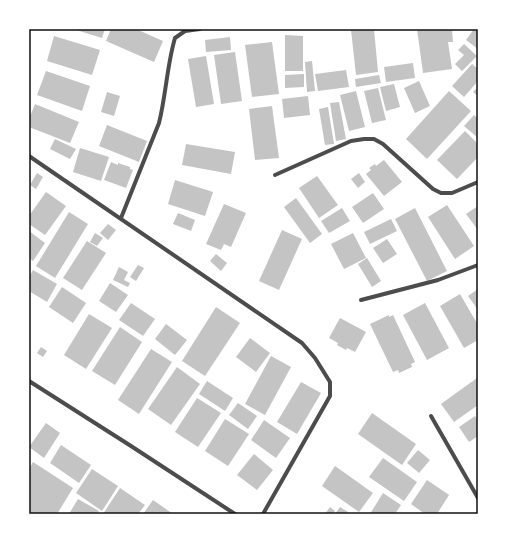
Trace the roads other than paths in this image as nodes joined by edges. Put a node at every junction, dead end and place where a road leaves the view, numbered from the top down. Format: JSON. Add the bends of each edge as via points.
{"nodes":[{"id":1,"x":200,"y":29,"type":"edge"},
{"id":2,"x":29,"y":156,"type":"edge"},
{"id":3,"x":275,"y":175,"type":"dead end"},
{"id":4,"x":478,"y":182,"type":"edge"},
{"id":5,"x":121,"y":218,"type":"junction"},
{"id":6,"x":478,"y":265,"type":"edge"},
{"id":7,"x":361,"y":300,"type":"dead end"},
{"id":8,"x":29,"y":381,"type":"edge"},
{"id":9,"x":431,"y":416,"type":"dead end"},
{"id":10,"x":478,"y":498,"type":"edge"},
{"id":11,"x":235,"y":514,"type":"edge"},
{"id":12,"x":262,"y":514,"type":"edge"}],
"edges":[{"from":1,"to":5,"type":"street","via":[[186,31],[175,38],[159,123]]},
{"from":2,"to":5,"type":"street"},
{"from":3,"to":4,"type":"street","via":[[351,141],[374,139],[440,193],[452,193]]},
{"from":5,"to":12,"type":"street","via":[[302,343],[330,382],[330,396]]},
{"from":6,"to":7,"type":"street","via":[[438,280]]},
{"from":8,"to":11,"type":"street"},
{"from":9,"to":10,"type":"street"}]}
